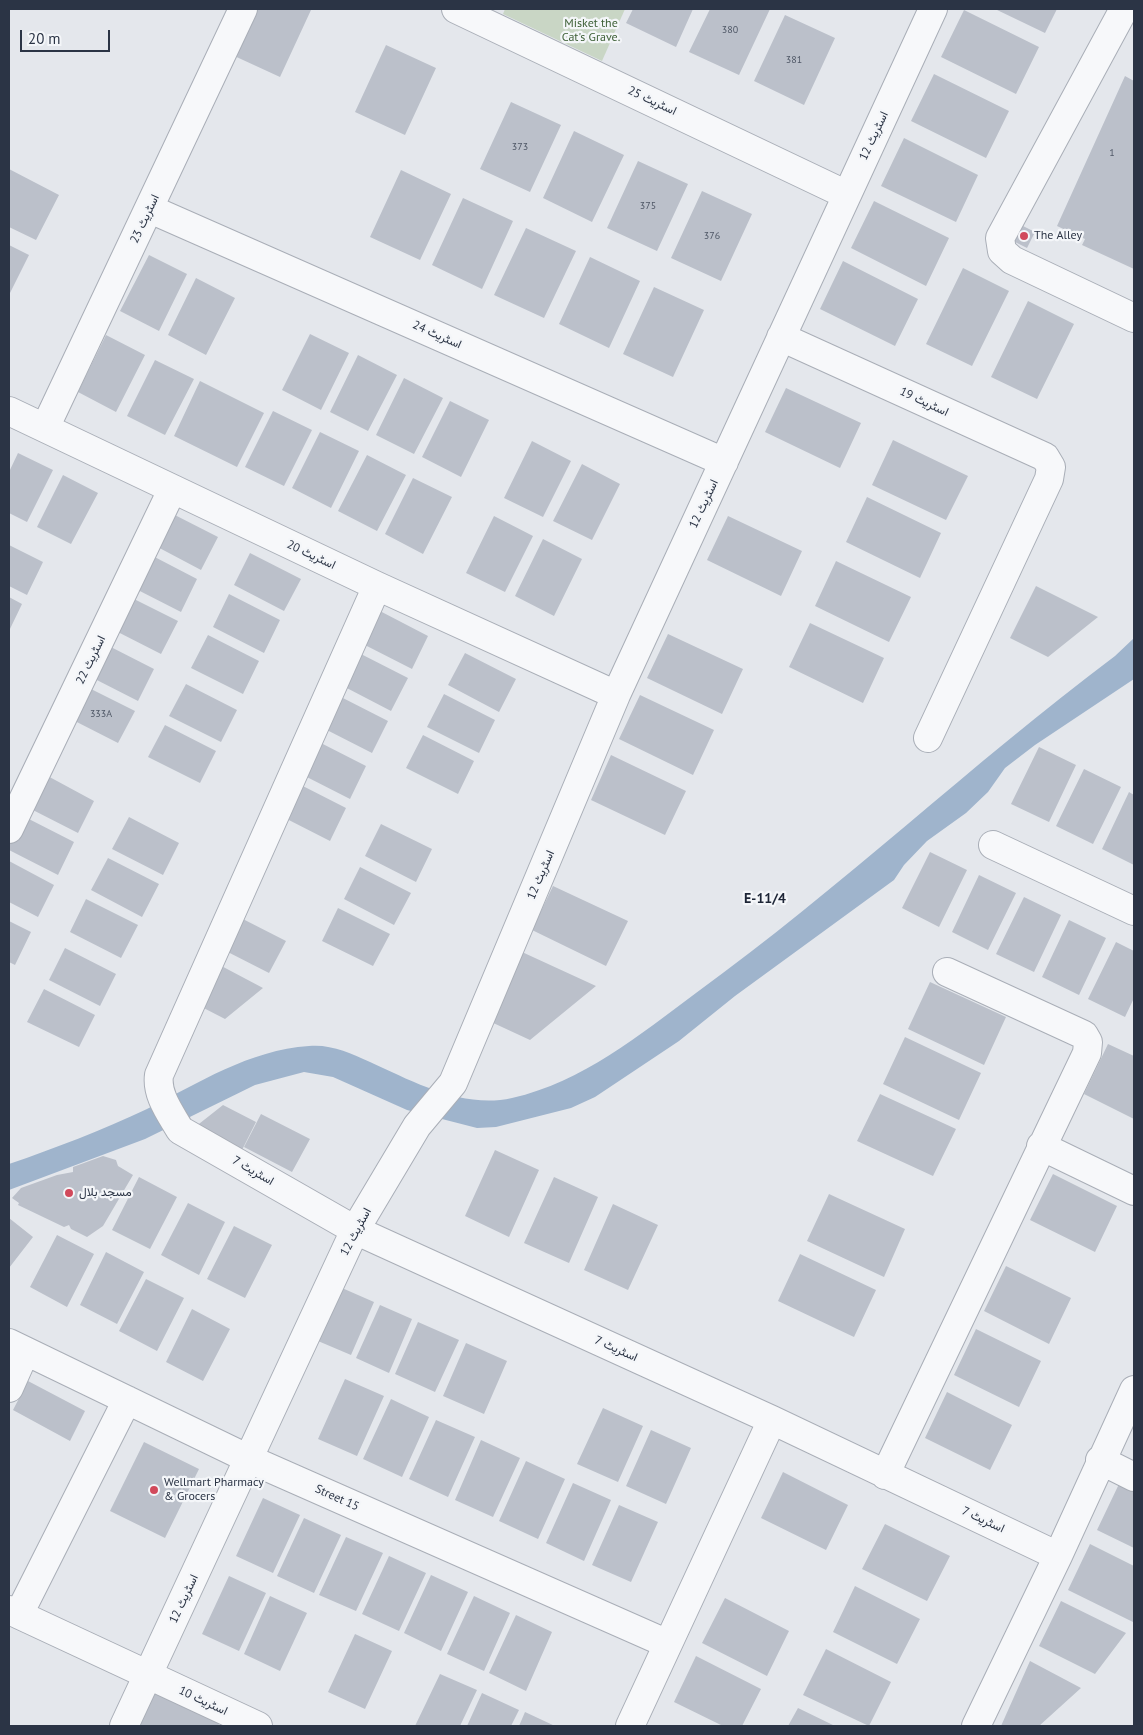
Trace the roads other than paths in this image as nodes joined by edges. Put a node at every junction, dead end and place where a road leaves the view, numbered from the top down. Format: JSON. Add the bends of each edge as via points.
{"nodes":[{"id":1,"x":243,"y":9,"type":"edge"},
{"id":2,"x":456,"y":9,"type":"edge"},
{"id":3,"x":933,"y":9,"type":"edge"},
{"id":4,"x":1124,"y":9,"type":"edge"},
{"id":5,"x":847,"y":195,"type":"junction"},
{"id":6,"x":150,"y":209,"type":"junction"},
{"id":7,"x":1134,"y":318,"type":"edge"},
{"id":8,"x":781,"y":337,"type":"junction"},
{"id":9,"x":9,"y":411,"type":"edge"},
{"id":10,"x":45,"y":428,"type":"junction"},
{"id":11,"x":724,"y":462,"type":"junction"},
{"id":12,"x":172,"y":490,"type":"junction"},
{"id":13,"x":377,"y":586,"type":"junction"},
{"id":14,"x":616,"y":695,"type":"junction"},
{"id":15,"x":928,"y":738,"type":"dead end"},
{"id":16,"x":9,"y":829,"type":"edge"},
{"id":17,"x":993,"y":845,"type":"dead end"},
{"id":18,"x":1134,"y":912,"type":"edge"},
{"id":19,"x":947,"y":972,"type":"dead end"},
{"id":20,"x":1042,"y":1146,"type":"junction"},
{"id":21,"x":1134,"y":1191,"type":"edge"},
{"id":22,"x":355,"y":1230,"type":"junction"},
{"id":23,"x":17,"y":1347,"type":"edge"},
{"id":24,"x":9,"y":1388,"type":"edge"},
{"id":25,"x":1134,"y":1390,"type":"edge"},
{"id":26,"x":127,"y":1400,"type":"junction"},
{"id":27,"x":772,"y":1420,"type":"junction"},
{"id":28,"x":249,"y":1459,"type":"junction"},
{"id":29,"x":1100,"y":1460,"type":"junction"},
{"id":30,"x":885,"y":1475,"type":"junction"},
{"id":31,"x":1134,"y":1477,"type":"edge"},
{"id":32,"x":1058,"y":1556,"type":"junction"},
{"id":33,"x":14,"y":1612,"type":"edge"},
{"id":34,"x":668,"y":1644,"type":"junction"},
{"id":35,"x":148,"y":1676,"type":"junction"},
{"id":36,"x":124,"y":1726,"type":"edge"},
{"id":37,"x":258,"y":1726,"type":"edge"},
{"id":38,"x":630,"y":1726,"type":"edge"},
{"id":39,"x":976,"y":1726,"type":"edge"}],
"edges":[{"from":1,"to":6,"type":"street","name":"اسٹریٹ 23"},
{"from":2,"to":5,"type":"street","name":"اسٹریٹ 25"},
{"from":3,"to":5,"type":"street","name":"اسٹریٹ 12"},
{"from":4,"to":7,"type":"street","via":[[1000,238],[1002,251],[1012,260]]},
{"from":5,"to":8,"type":"street","name":"اسٹریٹ 12"},
{"from":6,"to":10,"type":"street","name":"اسٹریٹ 23"},
{"from":6,"to":11,"type":"street","name":"اسٹریٹ 24"},
{"from":8,"to":11,"type":"street","name":"اسٹریٹ 12"},
{"from":8,"to":15,"type":"street","name":"اسٹریٹ 19","via":[[1045,457],[1051,467],[1049,479]]},
{"from":9,"to":10,"type":"street","name":"اسٹریٹ 20"},
{"from":10,"to":12,"type":"street","name":"اسٹریٹ 20"},
{"from":11,"to":14,"type":"street","name":"اسٹریٹ 12"},
{"from":12,"to":13,"type":"street","name":"اسٹریٹ 20"},
{"from":12,"to":16,"type":"street","name":"اسٹریٹ 22"},
{"from":13,"to":14,"type":"street","name":"اسٹریٹ 20"},
{"from":13,"to":22,"type":"street","name":"اسٹریٹ 7","via":[[159,1075],[164,1103],[180,1130]]},
{"from":14,"to":22,"type":"street","name":"اسٹریٹ 12","via":[[453,1083],[417,1126]]},
{"from":17,"to":18,"type":"street"},
{"from":19,"to":20,"type":"street","via":[[1084,1034],[1088,1042],[1087,1053]]},
{"from":20,"to":21,"type":"street"},
{"from":20,"to":30,"type":"street"},
{"from":22,"to":27,"type":"street","name":"اسٹریٹ 7"},
{"from":22,"to":28,"type":"street","name":"اسٹریٹ 12"},
{"from":23,"to":24,"type":"street"},
{"from":23,"to":26,"type":"street","name":"Street 15"},
{"from":25,"to":29,"type":"street"},
{"from":26,"to":28,"type":"street","name":"Street 15"},
{"from":26,"to":33,"type":"street"},
{"from":27,"to":30,"type":"street","name":"اسٹریٹ 7"},
{"from":27,"to":34,"type":"street"},
{"from":28,"to":34,"type":"street","name":"Street 15"},
{"from":28,"to":35,"type":"street","name":"اسٹریٹ 12"},
{"from":29,"to":31,"type":"street"},
{"from":29,"to":32,"type":"street"},
{"from":30,"to":32,"type":"street","name":"اسٹریٹ 7"},
{"from":32,"to":39,"type":"street"},
{"from":33,"to":35,"type":"street","name":"اسٹریٹ 10"},
{"from":34,"to":38,"type":"street"},
{"from":35,"to":36,"type":"street","name":"اسٹریٹ 12"},
{"from":35,"to":37,"type":"street","name":"اسٹریٹ 10"}]}
